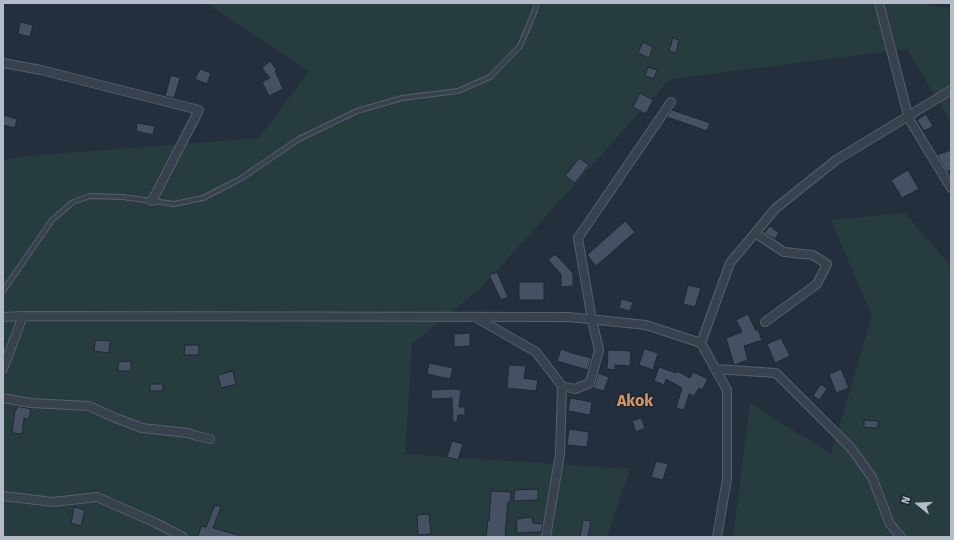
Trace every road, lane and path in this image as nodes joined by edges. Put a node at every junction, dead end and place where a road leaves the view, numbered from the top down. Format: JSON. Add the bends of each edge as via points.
{"nodes":[{"id":1,"x":537,"y":3,"type":"edge"},
{"id":2,"x":879,"y":3,"type":"edge"},
{"id":3,"x":3,"y":63,"type":"edge"},
{"id":4,"x":951,"y":90,"type":"edge"},
{"id":5,"x":671,"y":102,"type":"dead end"},
{"id":6,"x":908,"y":116,"type":"junction"},
{"id":7,"x":951,"y":188,"type":"edge"},
{"id":8,"x":152,"y":201,"type":"junction"},
{"id":9,"x":755,"y":233,"type":"junction"},
{"id":10,"x":3,"y":291,"type":"edge"},
{"id":11,"x":23,"y":316,"type":"junction"},
{"id":12,"x":3,"y":317,"type":"edge"},
{"id":13,"x":475,"y":317,"type":"junction"},
{"id":14,"x":592,"y":320,"type":"junction"},
{"id":15,"x":765,"y":322,"type":"dead end"},
{"id":16,"x":701,"y":343,"type":"junction"},
{"id":17,"x":3,"y":368,"type":"edge"},
{"id":18,"x":715,"y":369,"type":"junction"},
{"id":19,"x":562,"y":386,"type":"junction"},
{"id":20,"x":3,"y":398,"type":"edge"},
{"id":21,"x":210,"y":439,"type":"dead end"},
{"id":22,"x":3,"y":496,"type":"edge"},
{"id":23,"x":183,"y":537,"type":"edge"},
{"id":24,"x":546,"y":537,"type":"edge"},
{"id":25,"x":717,"y":537,"type":"edge"},
{"id":26,"x":900,"y":537,"type":"edge"}],
"edges":[{"from":1,"to":8,"type":"lane","via":[[520,46],[490,77],[458,91],[402,98],[357,111],[299,139],[240,179],[203,198],[174,204]]},
{"from":2,"to":6,"type":"street"},
{"from":3,"to":8,"type":"street","via":[[41,70],[199,110]]},
{"from":4,"to":6,"type":"street"},
{"from":5,"to":14,"type":"street","via":[[578,238]]},
{"from":6,"to":7,"type":"street"},
{"from":6,"to":9,"type":"street","via":[[836,160],[776,208]]},
{"from":8,"to":10,"type":"lane","via":[[90,196],[73,202],[52,220]]},
{"from":9,"to":15,"type":"street","via":[[784,252],[813,255],[827,264],[817,284]]},
{"from":9,"to":16,"type":"street","via":[[730,263]]},
{"from":11,"to":12,"type":"street"},
{"from":11,"to":13,"type":"street"},
{"from":11,"to":17,"type":"street"},
{"from":13,"to":14,"type":"street","via":[[569,317]]},
{"from":13,"to":19,"type":"street","via":[[536,352]]},
{"from":14,"to":16,"type":"street","via":[[646,325]]},
{"from":14,"to":19,"type":"street","via":[[599,350],[590,383],[575,388]]},
{"from":16,"to":18,"type":"street"},
{"from":18,"to":25,"type":"street","via":[[727,390],[727,479]]},
{"from":18,"to":26,"type":"street","via":[[776,373],[851,448],[872,477],[890,524]]},
{"from":19,"to":24,"type":"street","via":[[560,454]]},
{"from":20,"to":21,"type":"street","via":[[31,403],[90,406],[142,428],[188,433]]},
{"from":22,"to":23,"type":"street","via":[[53,502],[97,497]]}]}
